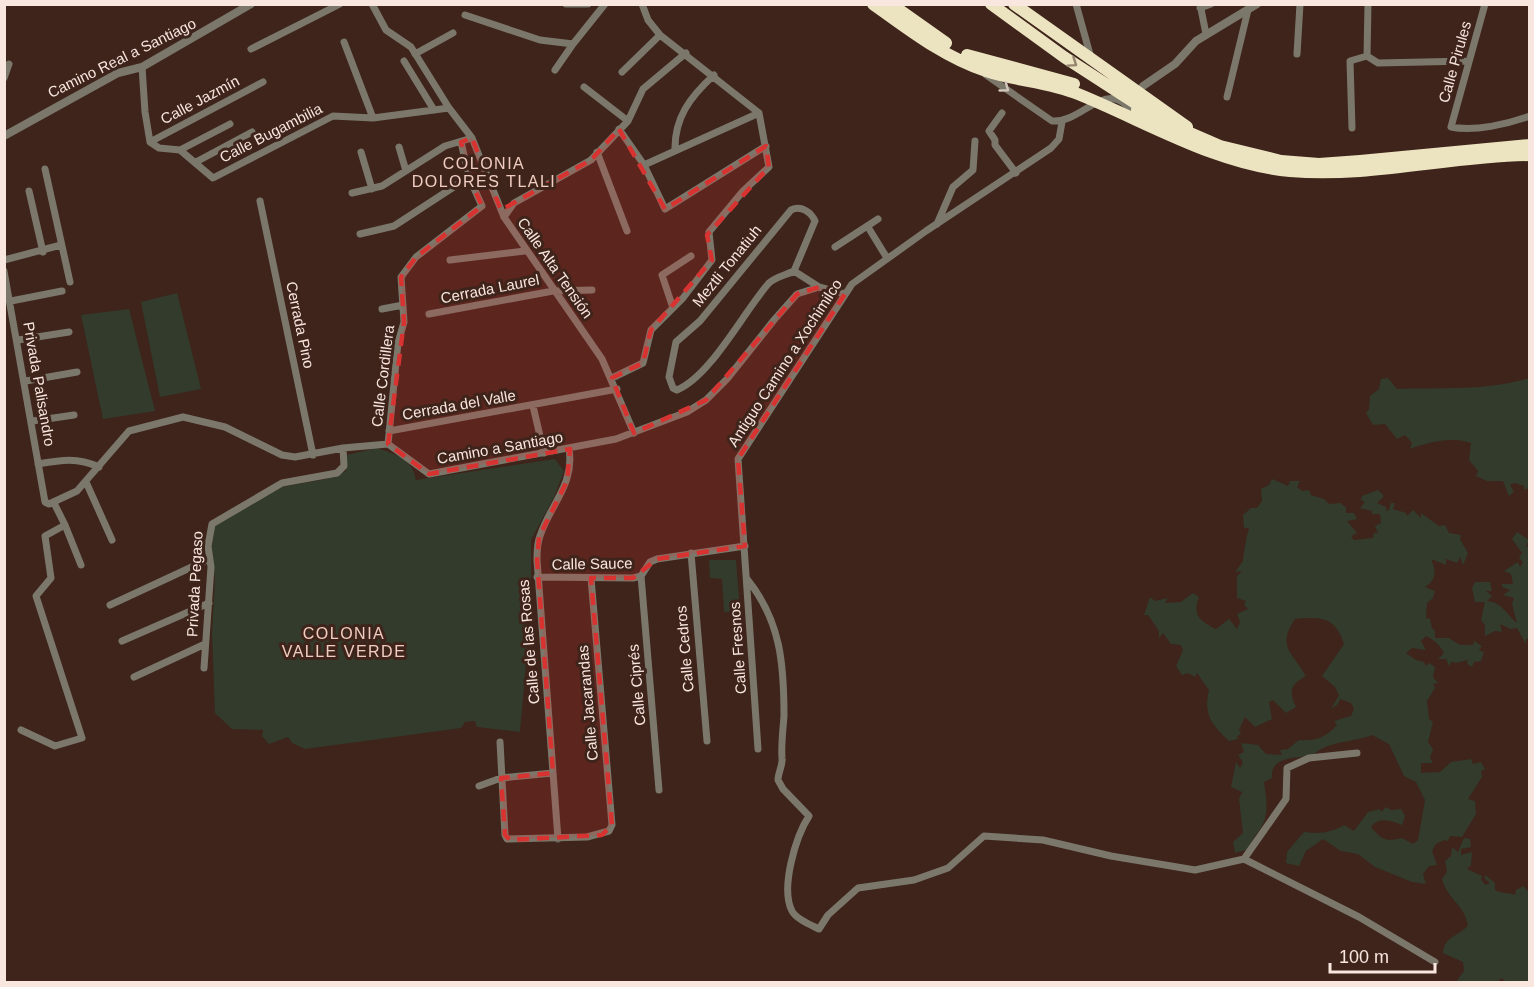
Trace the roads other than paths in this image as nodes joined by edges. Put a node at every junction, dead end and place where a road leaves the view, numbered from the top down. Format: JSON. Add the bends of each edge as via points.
{"nodes":[{"id":1,"x":250,"y":4,"type":"edge"},
{"id":2,"x":340,"y":4,"type":"edge"},
{"id":3,"x":372,"y":4,"type":"edge"},
{"id":4,"x":566,"y":4,"type":"edge"},
{"id":5,"x":588,"y":4,"type":"edge"},
{"id":6,"x":605,"y":4,"type":"edge"},
{"id":7,"x":642,"y":4,"type":"edge"},
{"id":8,"x":873,"y":4,"type":"edge"},
{"id":9,"x":890,"y":4,"type":"edge"},
{"id":10,"x":992,"y":4,"type":"edge"},
{"id":11,"x":1014,"y":4,"type":"edge"},
{"id":12,"x":1076,"y":4,"type":"edge"},
{"id":13,"x":1211,"y":4,"type":"edge"},
{"id":14,"x":1257,"y":4,"type":"edge"},
{"id":15,"x":1300,"y":4,"type":"edge"},
{"id":16,"x":1368,"y":4,"type":"edge"},
{"id":17,"x":1485,"y":4,"type":"edge"},
{"id":18,"x":1200,"y":6,"type":"edge"},
{"id":19,"x":1248,"y":10,"type":"junction"},
{"id":20,"x":465,"y":15,"type":"dead end"},
{"id":21,"x":453,"y":33,"type":"dead end"},
{"id":22,"x":1206,"y":34,"type":"junction"},
{"id":23,"x":660,"y":35,"type":"junction"},
{"id":24,"x":344,"y":42,"type":"dead end"},
{"id":25,"x":573,"y":44,"type":"junction"},
{"id":26,"x":251,"y":49,"type":"dead end"},
{"id":27,"x":686,"y":53,"type":"junction"},
{"id":28,"x":416,"y":54,"type":"junction"},
{"id":29,"x":1297,"y":54,"type":"dead end"},
{"id":30,"x":1367,"y":56,"type":"junction"},
{"id":31,"x":1091,"y":58,"type":"junction"},
{"id":32,"x":404,"y":61,"type":"dead end"},
{"id":33,"x":1469,"y":61,"type":"junction"},
{"id":34,"x":9,"y":64,"type":"dead end"},
{"id":35,"x":142,"y":67,"type":"junction"},
{"id":36,"x":555,"y":70,"type":"dead end"},
{"id":37,"x":621,"y":72,"type":"dead end"},
{"id":38,"x":714,"y":75,"type":"junction"},
{"id":39,"x":4,"y":78,"type":"edge"},
{"id":40,"x":262,"y":82,"type":"dead end"},
{"id":41,"x":1143,"y":86,"type":"dead end"},
{"id":42,"x":584,"y":87,"type":"dead end"},
{"id":43,"x":1227,"y":97,"type":"dead end"},
{"id":44,"x":449,"y":108,"type":"junction"},
{"id":45,"x":434,"y":110,"type":"junction"},
{"id":46,"x":759,"y":113,"type":"junction"},
{"id":47,"x":1002,"y":113,"type":"dead end"},
{"id":48,"x":1530,"y":116,"type":"edge"},
{"id":49,"x":373,"y":118,"type":"junction"},
{"id":50,"x":628,"y":121,"type":"junction"},
{"id":51,"x":1062,"y":122,"type":"junction"},
{"id":52,"x":230,"y":124,"type":"dead end"},
{"id":53,"x":1352,"y":128,"type":"dead end"},
{"id":54,"x":619,"y":129,"type":"junction"},
{"id":55,"x":252,"y":132,"type":"dead end"},
{"id":56,"x":4,"y":136,"type":"edge"},
{"id":57,"x":472,"y":138,"type":"junction"},
{"id":58,"x":975,"y":141,"type":"dead end"},
{"id":59,"x":150,"y":142,"type":"junction"},
{"id":60,"x":461,"y":142,"type":"junction"},
{"id":61,"x":1198,"y":142,"type":"junction"},
{"id":62,"x":1530,"y":144,"type":"edge"},
{"id":63,"x":766,"y":146,"type":"junction"},
{"id":64,"x":399,"y":147,"type":"dead end"},
{"id":65,"x":180,"y":150,"type":"junction"},
{"id":66,"x":675,"y":151,"type":"junction"},
{"id":67,"x":361,"y":152,"type":"dead end"},
{"id":68,"x":597,"y":152,"type":"junction"},
{"id":69,"x":1530,"y":154,"type":"edge"},
{"id":70,"x":196,"y":162,"type":"junction"},
{"id":71,"x":644,"y":165,"type":"junction"},
{"id":72,"x":45,"y":169,"type":"dead end"},
{"id":73,"x":406,"y":171,"type":"junction"},
{"id":74,"x":1016,"y":173,"type":"junction"},
{"id":75,"x":469,"y":177,"type":"junction"},
{"id":76,"x":372,"y":189,"type":"junction"},
{"id":77,"x":29,"y":191,"type":"dead end"},
{"id":78,"x":352,"y":193,"type":"dead end"},
{"id":79,"x":260,"y":201,"type":"dead end"},
{"id":80,"x":504,"y":217,"type":"junction"},
{"id":81,"x":878,"y":219,"type":"dead end"},
{"id":82,"x":937,"y":224,"type":"junction"},
{"id":83,"x":868,"y":227,"type":"junction"},
{"id":84,"x":627,"y":231,"type":"dead end"},
{"id":85,"x":360,"y":234,"type":"dead end"},
{"id":86,"x":61,"y":245,"type":"junction"},
{"id":87,"x":835,"y":247,"type":"dead end"},
{"id":88,"x":525,"y":251,"type":"junction"},
{"id":89,"x":44,"y":252,"type":"junction"},
{"id":90,"x":691,"y":256,"type":"dead end"},
{"id":91,"x":887,"y":258,"type":"junction"},
{"id":92,"x":4,"y":260,"type":"edge"},
{"id":93,"x":450,"y":260,"type":"dead end"},
{"id":94,"x":4,"y":271,"type":"edge"},
{"id":95,"x":794,"y":271,"type":"junction"},
{"id":96,"x":70,"y":282,"type":"dead end"},
{"id":97,"x":819,"y":287,"type":"junction"},
{"id":98,"x":592,"y":290,"type":"dead end"},
{"id":99,"x":62,"y":291,"type":"dead end"},
{"id":100,"x":553,"y":291,"type":"junction"},
{"id":101,"x":845,"y":294,"type":"junction"},
{"id":102,"x":11,"y":302,"type":"junction"},
{"id":103,"x":403,"y":305,"type":"junction"},
{"id":104,"x":674,"y":308,"type":"junction"},
{"id":105,"x":382,"y":309,"type":"dead end"},
{"id":106,"x":429,"y":314,"type":"dead end"},
{"id":107,"x":69,"y":332,"type":"dead end"},
{"id":108,"x":18,"y":340,"type":"junction"},
{"id":109,"x":77,"y":372,"type":"dead end"},
{"id":110,"x":612,"y":378,"type":"junction"},
{"id":111,"x":26,"y":381,"type":"junction"},
{"id":112,"x":617,"y":389,"type":"junction"},
{"id":113,"x":533,"y":406,"type":"junction"},
{"id":114,"x":74,"y":415,"type":"dead end"},
{"id":115,"x":33,"y":421,"type":"junction"},
{"id":116,"x":389,"y":431,"type":"junction"},
{"id":117,"x":634,"y":433,"type":"junction"},
{"id":118,"x":388,"y":444,"type":"junction"},
{"id":119,"x":343,"y":448,"type":"junction"},
{"id":120,"x":569,"y":449,"type":"junction"},
{"id":121,"x":544,"y":453,"type":"junction"},
{"id":122,"x":313,"y":455,"type":"junction"},
{"id":123,"x":38,"y":464,"type":"junction"},
{"id":124,"x":99,"y":467,"type":"junction"},
{"id":125,"x":86,"y":482,"type":"junction"},
{"id":126,"x":54,"y":503,"type":"junction"},
{"id":127,"x":64,"y":525,"type":"junction"},
{"id":128,"x":112,"y":540,"type":"dead end"},
{"id":129,"x":745,"y":546,"type":"junction"},
{"id":130,"x":691,"y":553,"type":"junction"},
{"id":131,"x":209,"y":559,"type":"junction"},
{"id":132,"x":81,"y":565,"type":"dead end"},
{"id":133,"x":641,"y":576,"type":"junction"},
{"id":134,"x":537,"y":577,"type":"junction"},
{"id":135,"x":591,"y":578,"type":"junction"},
{"id":136,"x":747,"y":579,"type":"junction"},
{"id":137,"x":209,"y":603,"type":"junction"},
{"id":138,"x":110,"y":605,"type":"dead end"},
{"id":139,"x":122,"y":641,"type":"dead end"},
{"id":140,"x":205,"y":644,"type":"junction"},
{"id":141,"x":204,"y":668,"type":"dead end"},
{"id":142,"x":134,"y":676,"type":"dead end"},
{"id":143,"x":21,"y":730,"type":"dead end"},
{"id":144,"x":707,"y":741,"type":"dead end"},
{"id":145,"x":500,"y":742,"type":"dead end"},
{"id":146,"x":758,"y":749,"type":"dead end"},
{"id":147,"x":1357,"y":753,"type":"dead end"},
{"id":148,"x":553,"y":773,"type":"junction"},
{"id":149,"x":501,"y":778,"type":"junction"},
{"id":150,"x":479,"y":786,"type":"dead end"},
{"id":151,"x":659,"y":790,"type":"dead end"},
{"id":152,"x":558,"y":839,"type":"junction"},
{"id":153,"x":1244,"y":859,"type":"junction"},
{"id":154,"x":1435,"y":962,"type":"dead end"}],
"edges":[{"from":1,"to":35,"type":"street","name":"Camino Real a Santiago"},
{"from":2,"to":26,"type":"street"},
{"from":3,"to":28,"type":"street","name":"Calle Alta Tensión","via":[[386,30]]},
{"from":4,"to":5,"type":"street"},
{"from":6,"to":25,"type":"street"},
{"from":7,"to":23,"type":"street"},
{"from":8,"to":69,"type":"highway","bridge":true,"via":[[952,57],[974,67],[1071,91],[1188,143],[1244,163],[1327,173]]},
{"from":9,"to":51,"type":"street","one_way":true,"via":[[1044,117]]},
{"from":9,"to":62,"type":"highway","bridge":true,"via":[[957,51],[977,60],[1075,84],[1247,154],[1319,164]]},
{"from":10,"to":61,"type":"highway","one_way":true,"via":[[1118,93]]},
{"from":11,"to":31,"type":"highway"},
{"from":12,"to":31,"type":"street"},
{"from":13,"to":18,"type":"street"},
{"from":14,"to":19,"type":"street"},
{"from":15,"to":29,"type":"street"},
{"from":16,"to":30,"type":"street"},
{"from":17,"to":33,"type":"street","name":"Calle Pirules"},
{"from":18,"to":22,"type":"street"},
{"from":19,"to":22,"type":"street"},
{"from":19,"to":43,"type":"street"},
{"from":20,"to":25,"type":"street","via":[[540,40]]},
{"from":21,"to":28,"type":"street"},
{"from":22,"to":41,"type":"street","via":[[1175,64]]},
{"from":23,"to":27,"type":"street"},
{"from":23,"to":37,"type":"street"},
{"from":24,"to":49,"type":"street"},
{"from":25,"to":36,"type":"street"},
{"from":27,"to":38,"type":"street"},
{"from":27,"to":50,"type":"street","via":[[643,89]]},
{"from":28,"to":44,"type":"street","name":"Calle Alta Tensión"},
{"from":30,"to":33,"type":"street","via":[[1378,63]]},
{"from":30,"to":53,"type":"street","via":[[1350,61]]},
{"from":31,"to":62,"type":"highway","via":[[1176,121],[1221,142],[1265,154],[1323,161]]},
{"from":32,"to":45,"type":"street"},
{"from":33,"to":48,"type":"street","name":"Calle Pirules","via":[[1451,127]]},
{"from":34,"to":39,"type":"street"},
{"from":35,"to":56,"type":"street","name":"Camino Real a Santiago","via":[[118,73]]},
{"from":35,"to":59,"type":"street"},
{"from":38,"to":46,"type":"street"},
{"from":38,"to":66,"type":"street","via":[[693,94],[683,111],[674,134]]},
{"from":40,"to":59,"type":"street","name":"Calle Jazmín"},
{"from":42,"to":50,"type":"street"},
{"from":44,"to":45,"type":"street","name":"Calle Bugambilia"},
{"from":44,"to":57,"type":"street","name":"Calle Alta Tensión"},
{"from":45,"to":49,"type":"street","name":"Calle Bugambilia"},
{"from":46,"to":63,"type":"street"},
{"from":46,"to":66,"type":"street"},
{"from":47,"to":74,"type":"street","via":[[989,131]]},
{"from":49,"to":70,"type":"street","name":"Calle Bugambilia","via":[[342,115],[324,119],[213,178]]},
{"from":50,"to":54,"type":"street"},
{"from":51,"to":61,"type":"street","via":[[1106,99],[1117,99],[1180,140]]},
{"from":51,"to":74,"type":"street","name":"Antiguo Camino a Xochimilco","via":[[1059,139]]},
{"from":52,"to":65,"type":"street"},
{"from":54,"to":68,"type":"street"},
{"from":54,"to":71,"type":"street"},
{"from":55,"to":70,"type":"street"},
{"from":57,"to":60,"type":"street"},
{"from":57,"to":80,"type":"street","name":"Calle Alta Tensión"},
{"from":58,"to":82,"type":"street","via":[[973,170],[953,187]]},
{"from":59,"to":65,"type":"street","via":[[153,147]]},
{"from":60,"to":73,"type":"street","via":[[445,147]]},
{"from":60,"to":75,"type":"street"},
{"from":61,"to":69,"type":"highway","via":[[1243,159],[1329,170]]},
{"from":63,"to":71,"type":"street","via":[[665,209]]},
{"from":63,"to":104,"type":"street","via":[[766,172],[743,191],[710,232],[712,260]]},
{"from":64,"to":73,"type":"street"},
{"from":65,"to":70,"type":"street"},
{"from":66,"to":71,"type":"street"},
{"from":67,"to":76,"type":"street"},
{"from":68,"to":80,"type":"street","via":[[591,160],[514,203]]},
{"from":68,"to":84,"type":"street"},
{"from":72,"to":86,"type":"street"},
{"from":73,"to":76,"type":"street"},
{"from":74,"to":82,"type":"street","name":"Antiguo Camino a Xochimilco"},
{"from":75,"to":85,"type":"street","via":[[394,225]]},
{"from":75,"to":103,"type":"street","name":"Calle Cordillera","via":[[482,206],[406,268],[401,277]]},
{"from":76,"to":78,"type":"street"},
{"from":77,"to":89,"type":"street"},
{"from":79,"to":122,"type":"street","name":"Cerrada Pino"},
{"from":80,"to":88,"type":"street","name":"Calle Alta Tensión"},
{"from":81,"to":83,"type":"street"},
{"from":82,"to":91,"type":"street","name":"Antiguo Camino a Xochimilco"},
{"from":83,"to":87,"type":"street"},
{"from":83,"to":91,"type":"street"},
{"from":86,"to":89,"type":"street"},
{"from":86,"to":96,"type":"street"},
{"from":88,"to":93,"type":"street"},
{"from":88,"to":100,"type":"street","name":"Calle Alta Tensión"},
{"from":89,"to":92,"type":"street"},
{"from":90,"to":104,"type":"street","via":[[662,275]]},
{"from":91,"to":101,"type":"street","name":"Antiguo Camino a Xochimilco","via":[[852,284]]},
{"from":94,"to":102,"type":"street","name":"Privada Palisandro"},
{"from":95,"to":95,"type":"street","name":"Meztli Tonatiuh","via":[[771,282],[714,356],[685,385],[673,388],[669,376],[676,342],[700,321],[790,210],[801,208],[813,215],[815,221]]},
{"from":95,"to":97,"type":"street"},
{"from":97,"to":101,"type":"street"},
{"from":97,"to":117,"type":"street","name":"Camino a Santiago","via":[[797,294],[788,303],[753,350],[706,400]]},
{"from":98,"to":100,"type":"street","name":"Cerrada Laurel"},
{"from":99,"to":102,"type":"street"},
{"from":100,"to":106,"type":"street","name":"Cerrada Laurel"},
{"from":100,"to":110,"type":"street","name":"Calle Alta Tensión"},
{"from":101,"to":129,"type":"street","name":"Antiguo Camino a Xochimilco","via":[[738,459]]},
{"from":102,"to":108,"type":"street","name":"Privada Palisandro"},
{"from":103,"to":105,"type":"street"},
{"from":103,"to":116,"type":"street","name":"Calle Cordillera"},
{"from":104,"to":110,"type":"street","via":[[651,330],[643,363]]},
{"from":107,"to":108,"type":"street"},
{"from":108,"to":111,"type":"street","name":"Privada Palisandro"},
{"from":109,"to":111,"type":"street"},
{"from":110,"to":112,"type":"street","name":"Calle Alta Tensión"},
{"from":111,"to":115,"type":"street","name":"Privada Palisandro"},
{"from":112,"to":113,"type":"street","name":"Cerrada del Valle"},
{"from":112,"to":117,"type":"street","name":"Calle Alta Tensión"},
{"from":113,"to":116,"type":"street","name":"Cerrada del Valle"},
{"from":113,"to":121,"type":"street","name":"Cerrada del Valle"},
{"from":114,"to":115,"type":"street"},
{"from":115,"to":123,"type":"street","name":"Privada Palisandro"},
{"from":116,"to":118,"type":"street","name":"Calle Cordillera"},
{"from":117,"to":120,"type":"street","name":"Camino a Santiago"},
{"from":118,"to":119,"type":"street"},
{"from":118,"to":121,"type":"street","name":"Camino a Santiago","via":[[429,474]]},
{"from":119,"to":122,"type":"street"},
{"from":119,"to":131,"type":"street","name":"Privada Pegaso","via":[[344,466],[337,473],[282,483],[212,524]]},
{"from":120,"to":121,"type":"street","name":"Camino a Santiago"},
{"from":120,"to":134,"type":"street","name":"Calle de las Rosas","via":[[571,467],[567,481],[539,537]]},
{"from":122,"to":124,"type":"street","via":[[282,455],[225,428],[183,417],[129,431]]},
{"from":123,"to":124,"type":"street","via":[[82,459]]},
{"from":123,"to":126,"type":"street","name":"Privada Palisandro","via":[[45,501]]},
{"from":124,"to":125,"type":"street"},
{"from":125,"to":126,"type":"street"},
{"from":125,"to":128,"type":"street"},
{"from":126,"to":127,"type":"street"},
{"from":127,"to":132,"type":"street"},
{"from":127,"to":143,"type":"street","via":[[45,536],[51,578],[36,597],[82,738],[55,746]]},
{"from":129,"to":130,"type":"street","name":"Calle Sauce"},
{"from":129,"to":136,"type":"street","name":"Calle Fresnos"},
{"from":130,"to":133,"type":"street","name":"Calle Sauce","via":[[650,562]]},
{"from":130,"to":144,"type":"street","name":"Calle Cedros"},
{"from":131,"to":137,"type":"street","name":"Privada Pegaso"},
{"from":131,"to":138,"type":"street"},
{"from":133,"to":135,"type":"street","name":"Calle Sauce"},
{"from":133,"to":151,"type":"street","name":"Calle Ciprés"},
{"from":134,"to":135,"type":"street","name":"Calle Sauce"},
{"from":134,"to":148,"type":"street","name":"Calle de las Rosas"},
{"from":135,"to":152,"type":"street","name":"Calle Jacarandas","via":[[612,825],[602,835]]},
{"from":136,"to":146,"type":"street","name":"Calle Fresnos"},
{"from":136,"to":153,"type":"street","via":[[767,612],[781,647],[784,717],[778,780],[810,816],[791,858],[790,904],[796,916],[819,929],[828,915],[858,888],[914,880],[948,868],[984,836],[1043,840],[1195,870]]},
{"from":137,"to":139,"type":"street"},
{"from":137,"to":140,"type":"street","name":"Privada Pegaso"},
{"from":140,"to":141,"type":"street","name":"Privada Pegaso"},
{"from":140,"to":142,"type":"street"},
{"from":145,"to":149,"type":"street"},
{"from":147,"to":153,"type":"street","via":[[1310,758],[1287,768],[1286,799]]},
{"from":148,"to":149,"type":"street"},
{"from":148,"to":152,"type":"street","name":"Calle de las Rosas"},
{"from":149,"to":150,"type":"street"},
{"from":149,"to":152,"type":"street","via":[[505,835],[510,840]]},
{"from":153,"to":154,"type":"street","via":[[1359,917]]}]}
